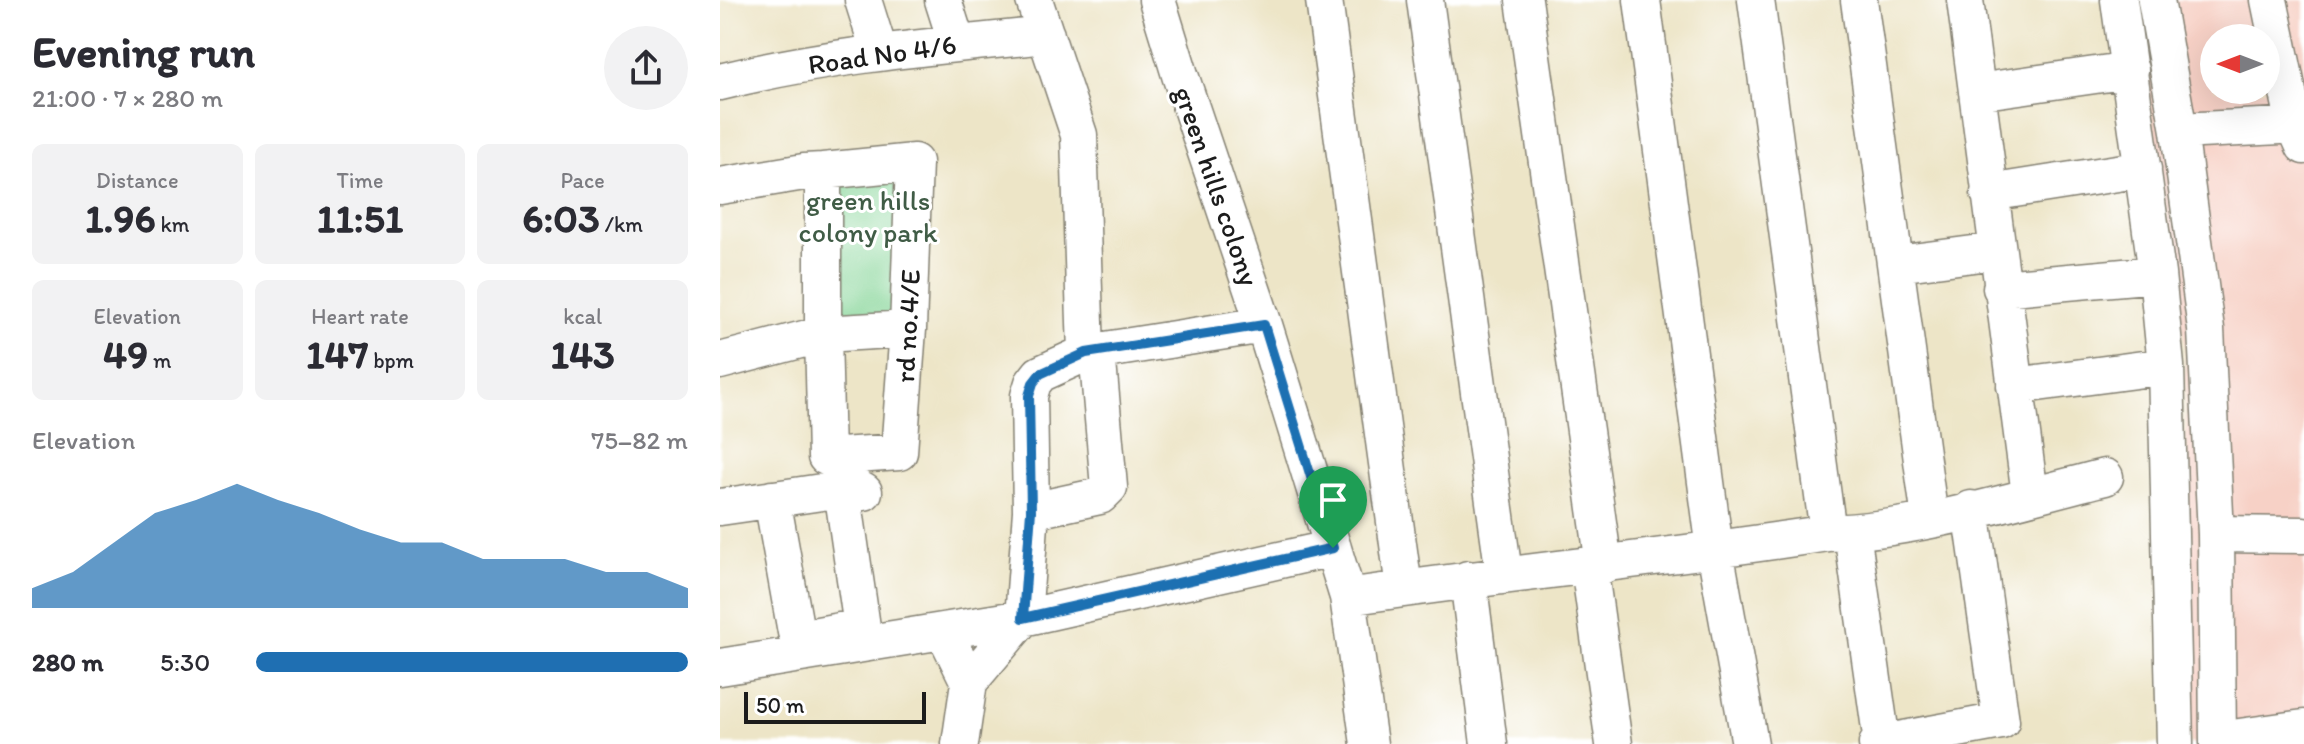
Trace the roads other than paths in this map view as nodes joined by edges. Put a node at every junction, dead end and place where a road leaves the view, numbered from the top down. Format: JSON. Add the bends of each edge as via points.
{"nodes":[{"id":1,"x":863,"y":0,"type":"edge"},
{"id":2,"x":943,"y":0,"type":"edge"},
{"id":3,"x":1034,"y":0,"type":"edge"},
{"id":4,"x":1157,"y":0,"type":"edge"},
{"id":5,"x":1324,"y":0,"type":"edge"},
{"id":6,"x":1425,"y":0,"type":"edge"},
{"id":7,"x":1524,"y":0,"type":"edge"},
{"id":8,"x":1642,"y":0,"type":"edge"},
{"id":9,"x":1756,"y":0,"type":"edge"},
{"id":10,"x":1859,"y":0,"type":"edge"},
{"id":11,"x":1965,"y":0,"type":"edge"},
{"id":12,"x":2119,"y":0,"type":"edge"},
{"id":13,"x":2156,"y":0,"type":"edge"},
{"id":14,"x":2269,"y":0,"type":"edge"},
{"id":15,"x":1046,"y":35,"type":"junction"},
{"id":16,"x":957,"y":44,"type":"junction"},
{"id":17,"x":879,"y":51,"type":"junction"},
{"id":18,"x":2130,"y":70,"type":"junction"},
{"id":19,"x":720,"y":82,"type":"edge"},
{"id":20,"x":1977,"y":92,"type":"junction"},
{"id":21,"x":2179,"y":131,"type":"junction"},
{"id":22,"x":2301,"y":132,"type":"edge"},
{"id":23,"x":2143,"y":169,"type":"junction"},
{"id":24,"x":823,"y":171,"type":"junction"},
{"id":25,"x":720,"y":186,"type":"edge"},
{"id":26,"x":1989,"y":193,"type":"junction"},
{"id":27,"x":1996,"y":251,"type":"junction"},
{"id":28,"x":1897,"y":264,"type":"junction"},
{"id":29,"x":2157,"y":274,"type":"junction"},
{"id":30,"x":2001,"y":288,"type":"junction"},
{"id":31,"x":1264,"y":325,"type":"junction"},
{"id":32,"x":908,"y":329,"type":"junction"},
{"id":33,"x":823,"y":334,"type":"junction"},
{"id":34,"x":1091,"y":352,"type":"junction"},
{"id":35,"x":720,"y":361,"type":"edge"},
{"id":36,"x":2166,"y":366,"type":"junction"},
{"id":37,"x":2015,"y":386,"type":"junction"},
{"id":38,"x":2105,"y":477,"type":"dead end"},
{"id":39,"x":2030,"y":495,"type":"junction"},
{"id":40,"x":823,"y":504,"type":"junction"},
{"id":41,"x":720,"y":507,"type":"edge"},
{"id":42,"x":773,"y":509,"type":"junction"},
{"id":43,"x":1971,"y":509,"type":"junction"},
{"id":44,"x":1031,"y":511,"type":"junction"},
{"id":45,"x":1930,"y":519,"type":"junction"},
{"id":46,"x":1840,"y":533,"type":"junction"},
{"id":47,"x":2216,"y":534,"type":"junction"},
{"id":48,"x":2304,"y":535,"type":"edge"},
{"id":49,"x":1333,"y":548,"type":"junction"},
{"id":50,"x":1715,"y":550,"type":"junction"},
{"id":51,"x":1597,"y":565,"type":"junction"},
{"id":52,"x":1504,"y":574,"type":"junction"},
{"id":53,"x":1468,"y":579,"type":"junction"},
{"id":54,"x":1404,"y":588,"type":"junction"},
{"id":55,"x":1348,"y":597,"type":"junction"},
{"id":56,"x":1023,"y":618,"type":"junction"},
{"id":57,"x":944,"y":631,"type":"junction"},
{"id":58,"x":886,"y":640,"type":"junction"},
{"id":59,"x":720,"y":667,"type":"edge"},
{"id":60,"x":969,"y":682,"type":"junction"},
{"id":61,"x":2304,"y":728,"type":"edge"},
{"id":62,"x":2218,"y":742,"type":"edge"},
{"id":63,"x":960,"y":744,"type":"edge"},
{"id":64,"x":1369,"y":744,"type":"edge"},
{"id":65,"x":1489,"y":744,"type":"edge"},
{"id":66,"x":1614,"y":744,"type":"edge"},
{"id":67,"x":1750,"y":744,"type":"edge"},
{"id":68,"x":1880,"y":744,"type":"edge"},
{"id":69,"x":2175,"y":744,"type":"edge"}],
"edges":[{"from":1,"to":17,"type":"street"},
{"from":2,"to":16,"type":"street"},
{"from":3,"to":15,"type":"street"},
{"from":4,"to":31,"type":"street","name":"green hills colony"},
{"from":5,"to":54,"type":"street"},
{"from":6,"to":52,"type":"street"},
{"from":7,"to":51,"type":"street"},
{"from":8,"to":50,"type":"street"},
{"from":9,"to":46,"type":"street"},
{"from":10,"to":28,"type":"street"},
{"from":11,"to":20,"type":"street"},
{"from":12,"to":18,"type":"street"},
{"from":13,"to":21,"type":"street"},
{"from":14,"to":22,"type":"street"},
{"from":15,"to":16,"type":"street","name":"Road No 4/6"},
{"from":15,"to":34,"type":"street","via":[[1079,135]]},
{"from":16,"to":17,"type":"street","name":"Road No 4/6"},
{"from":17,"to":19,"type":"street","name":"Road No 4/6"},
{"from":18,"to":20,"type":"street"},
{"from":18,"to":23,"type":"street"},
{"from":20,"to":26,"type":"street"},
{"from":21,"to":22,"type":"street"},
{"from":21,"to":47,"type":"street","via":[[2206,329]]},
{"from":23,"to":26,"type":"street"},
{"from":23,"to":29,"type":"street"},
{"from":24,"to":25,"type":"street"},
{"from":24,"to":32,"type":"street","name":"rd no.4/E","via":[[914,162]]},
{"from":24,"to":33,"type":"street"},
{"from":26,"to":27,"type":"street"},
{"from":27,"to":28,"type":"street"},
{"from":27,"to":30,"type":"street"},
{"from":28,"to":45,"type":"street"},
{"from":29,"to":30,"type":"street"},
{"from":29,"to":36,"type":"street"},
{"from":30,"to":37,"type":"street"},
{"from":31,"to":34,"type":"street"},
{"from":31,"to":49,"type":"street","name":"green hills colony"},
{"from":32,"to":33,"type":"street"},
{"from":32,"to":33,"type":"street","name":"rd no.4/E","via":[[899,452],[866,456],[826,457]]},
{"from":33,"to":35,"type":"street"},
{"from":34,"to":44,"type":"street","via":[[1040,374],[1033,383]]},
{"from":34,"to":44,"type":"street","via":[[1109,487],[1100,496]]},
{"from":36,"to":37,"type":"street"},
{"from":36,"to":69,"type":"street"},
{"from":37,"to":39,"type":"street"},
{"from":38,"to":39,"type":"street"},
{"from":39,"to":43,"type":"street"},
{"from":40,"to":42,"type":"street"},
{"from":40,"to":42,"type":"street","via":[[862,627],[807,637],[796,632]]},
{"from":40,"to":58,"type":"street","via":[[863,490],[867,497]]},
{"from":41,"to":42,"type":"street"},
{"from":43,"to":45,"type":"street"},
{"from":43,"to":68,"type":"street","via":[[2001,721]]},
{"from":44,"to":56,"type":"street"},
{"from":45,"to":46,"type":"street"},
{"from":46,"to":50,"type":"street"},
{"from":46,"to":68,"type":"street"},
{"from":47,"to":48,"type":"street"},
{"from":47,"to":62,"type":"street"},
{"from":49,"to":55,"type":"street","name":"green hills colony"},
{"from":49,"to":56,"type":"street"},
{"from":50,"to":51,"type":"street"},
{"from":50,"to":67,"type":"street"},
{"from":51,"to":52,"type":"street"},
{"from":51,"to":66,"type":"street"},
{"from":52,"to":53,"type":"street"},
{"from":53,"to":54,"type":"street"},
{"from":53,"to":65,"type":"street"},
{"from":54,"to":55,"type":"street"},
{"from":55,"to":64,"type":"street","name":"green hills colony"},
{"from":56,"to":57,"type":"street"},
{"from":56,"to":60,"type":"street"},
{"from":57,"to":58,"type":"street"},
{"from":57,"to":60,"type":"street"},
{"from":58,"to":59,"type":"street"},
{"from":60,"to":63,"type":"street"},
{"from":61,"to":62,"type":"street"}]}
